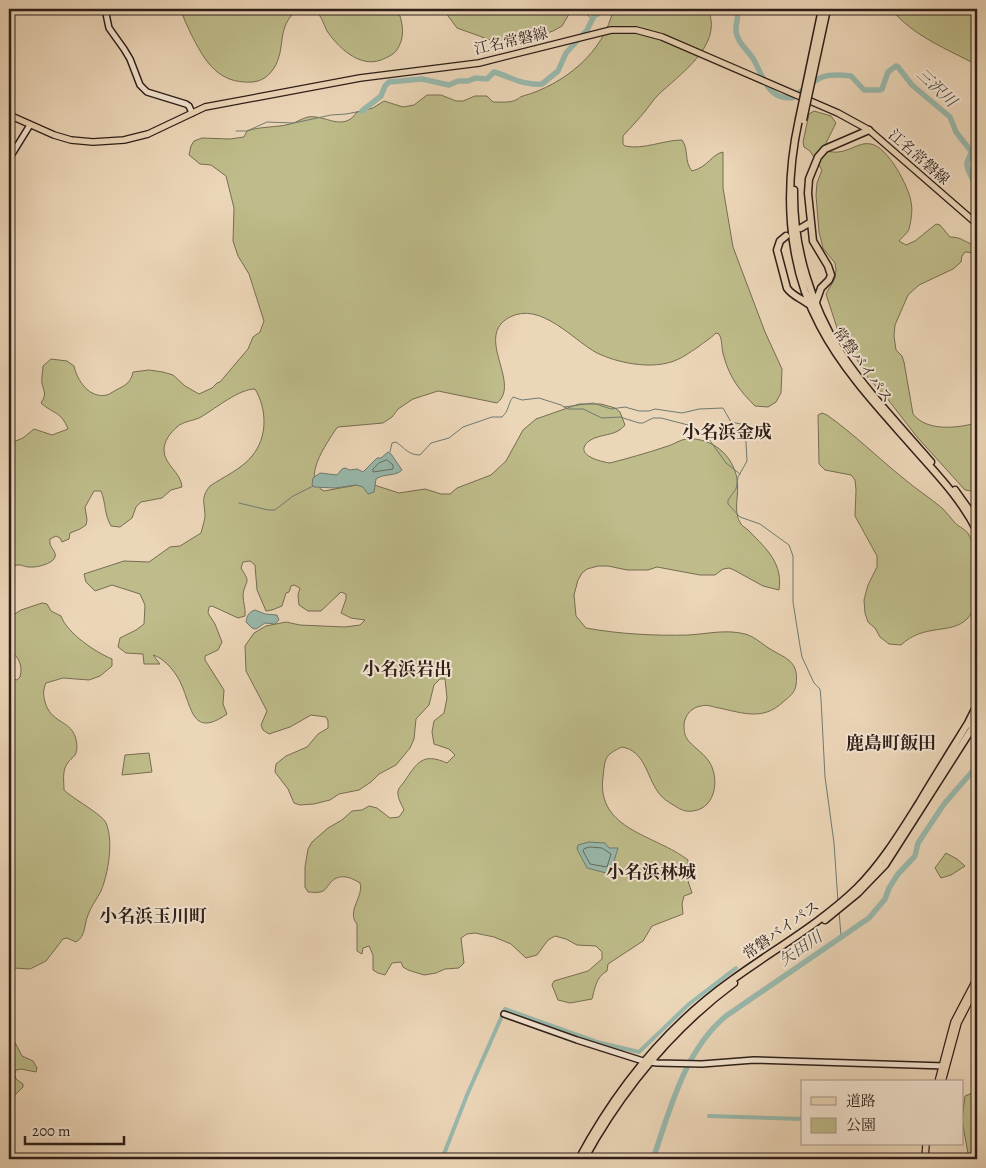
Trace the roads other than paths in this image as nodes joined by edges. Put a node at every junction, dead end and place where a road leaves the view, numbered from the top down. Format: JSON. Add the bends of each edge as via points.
{"nodes":[{"id":1,"x":105,"y":9,"type":"edge"},
{"id":2,"x":822,"y":9,"type":"edge"},
{"id":3,"x":827,"y":9,"type":"edge"},
{"id":4,"x":192,"y":113,"type":"junction"},
{"id":5,"x":9,"y":115,"type":"edge"},
{"id":6,"x":801,"y":119,"type":"junction"},
{"id":7,"x":30,"y":125,"type":"junction"},
{"id":8,"x":869,"y":130,"type":"junction"},
{"id":9,"x":9,"y":159,"type":"edge"},
{"id":10,"x":811,"y":222,"type":"junction"},
{"id":11,"x":977,"y":224,"type":"edge"},
{"id":12,"x":801,"y":228,"type":"dead end"},
{"id":13,"x":786,"y":236,"type":"dead end"},
{"id":14,"x":804,"y":279,"type":"junction"},
{"id":15,"x":821,"y":288,"type":"junction"},
{"id":16,"x":790,"y":293,"type":"junction"},
{"id":17,"x":814,"y":306,"type":"junction"},
{"id":18,"x":977,"y":521,"type":"edge"},
{"id":19,"x":977,"y":531,"type":"edge"},
{"id":20,"x":977,"y":705,"type":"edge"},
{"id":21,"x":977,"y":717,"type":"edge"},
{"id":22,"x":973,"y":727,"type":"edge"},
{"id":23,"x":977,"y":978,"type":"edge"},
{"id":24,"x":977,"y":986,"type":"edge"},
{"id":25,"x":504,"y":1014,"type":"dead end"},
{"id":26,"x":646,"y":1061,"type":"junction"},
{"id":27,"x":944,"y":1066,"type":"junction"},
{"id":28,"x":939,"y":1080,"type":"edge"},
{"id":29,"x":942,"y":1080,"type":"edge"},
{"id":30,"x":923,"y":1146,"type":"edge"},
{"id":31,"x":924,"y":1146,"type":"edge"},
{"id":32,"x":579,"y":1159,"type":"edge"},
{"id":33,"x":584,"y":1159,"type":"edge"},
{"id":34,"x":920,"y":1159,"type":"edge"},
{"id":35,"x":925,"y":1159,"type":"edge"}],
"edges":[{"from":1,"to":4,"type":"street","via":[[109,28],[130,59],[142,88],[186,104]]},
{"from":2,"to":6,"type":"highway","name":"常磐バイパス","bridge":true},
{"from":3,"to":6,"type":"highway","name":"常磐バイパス","bridge":true},
{"from":4,"to":7,"type":"main road","name":"江名常磐線","via":[[148,134],[111,141],[71,140]]},
{"from":4,"to":8,"type":"main road","name":"江名常磐線","via":[[205,107],[356,79],[479,62],[611,30],[628,29],[662,37],[838,113]]},
{"from":5,"to":7,"type":"main road","name":"江名常磐線"},
{"from":6,"to":14,"type":"highway","name":"常磐バイパス","via":[[793,146],[790,197],[795,255]]},
{"from":7,"to":9,"type":"street"},
{"from":8,"to":10,"type":"highway","via":[[829,146],[820,153],[808,184]]},
{"from":8,"to":11,"type":"main road","name":"江名常磐線"},
{"from":10,"to":12,"type":"highway"},
{"from":10,"to":15,"type":"highway","via":[[814,244],[830,271],[829,280]]},
{"from":13,"to":16,"type":"highway","via":[[777,250]]},
{"from":14,"to":15,"type":"highway"},
{"from":14,"to":16,"type":"highway","via":[[797,293]]},
{"from":14,"to":17,"type":"highway","name":"常磐バイパス"},
{"from":15,"to":17,"type":"highway"},
{"from":16,"to":17,"type":"highway"},
{"from":17,"to":18,"type":"highway","name":"常磐バイパス","via":[[860,379],[960,496]]},
{"from":17,"to":19,"type":"highway","name":"常磐バイパス","via":[[820,325],[858,384],[955,497]]},
{"from":20,"to":22,"type":"highway","name":"常磐バイパス"},
{"from":21,"to":22,"type":"highway","name":"常磐バイパス"},
{"from":22,"to":26,"type":"highway","name":"常磐バイパス","via":[[881,862],[845,902],[713,994],[682,1019]]},
{"from":23,"to":27,"type":"main road","via":[[954,1022]]},
{"from":24,"to":27,"type":"main road","via":[[958,1023]]},
{"from":25,"to":26,"type":"street"},
{"from":26,"to":27,"type":"street","via":[[699,1064],[754,1060]]},
{"from":26,"to":32,"type":"highway","name":"常磐バイパス","via":[[607,1109]]},
{"from":26,"to":33,"type":"highway","name":"常磐バイパス"},
{"from":27,"to":28,"type":"main road"},
{"from":27,"to":29,"type":"main road"},
{"from":30,"to":34,"type":"main road"},
{"from":31,"to":35,"type":"main road"}]}
